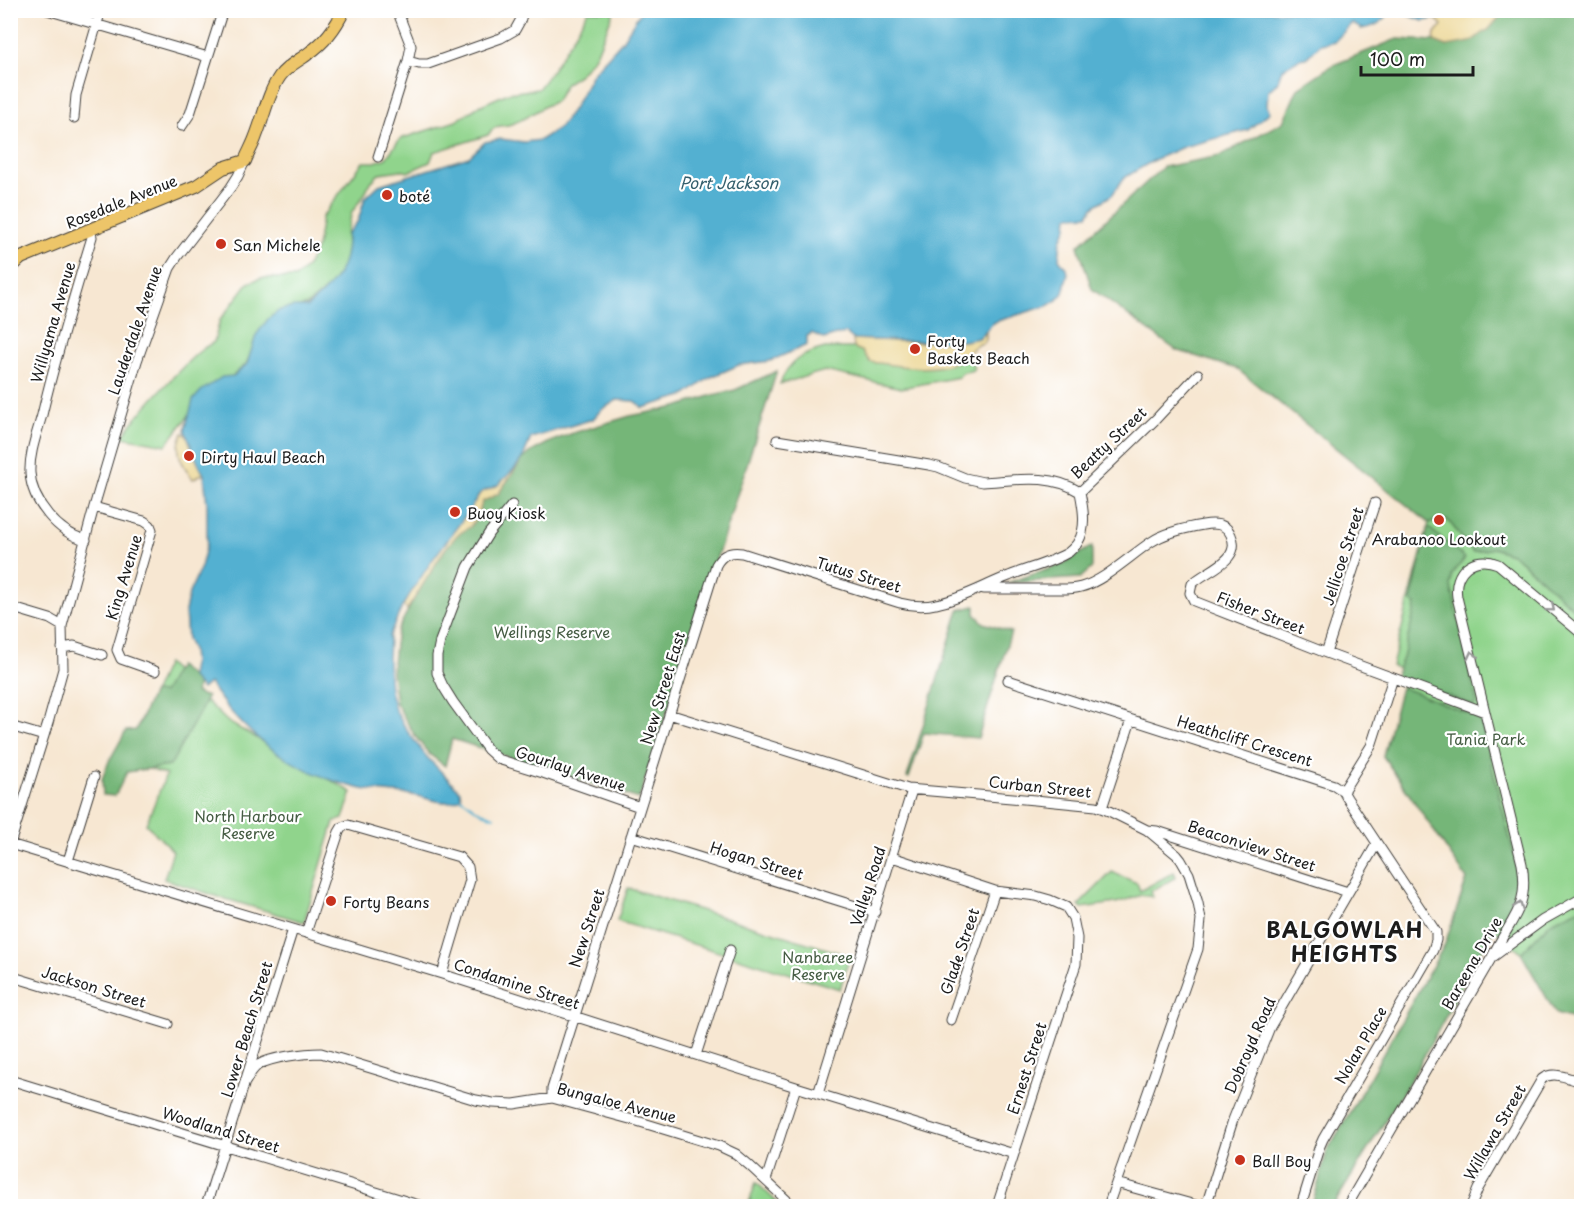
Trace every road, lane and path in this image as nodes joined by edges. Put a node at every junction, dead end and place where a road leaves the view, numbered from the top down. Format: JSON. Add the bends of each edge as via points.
{"nodes":[{"id":1,"x":14,"y":10,"type":"edge"},
{"id":2,"x":47,"y":10,"type":"edge"},
{"id":3,"x":101,"y":10,"type":"edge"},
{"id":4,"x":223,"y":10,"type":"edge"},
{"id":5,"x":344,"y":10,"type":"edge"},
{"id":6,"x":397,"y":10,"type":"edge"},
{"id":7,"x":521,"y":10,"type":"edge"},
{"id":8,"x":10,"y":14,"type":"edge"},
{"id":9,"x":96,"y":25,"type":"junction"},
{"id":10,"x":208,"y":57,"type":"junction"},
{"id":11,"x":408,"y":61,"type":"junction"},
{"id":12,"x":74,"y":118,"type":"dead end"},
{"id":13,"x":182,"y":126,"type":"dead end"},
{"id":14,"x":378,"y":157,"type":"dead end"},
{"id":15,"x":245,"y":161,"type":"junction"},
{"id":16,"x":90,"y":230,"type":"junction"},
{"id":17,"x":10,"y":268,"type":"edge"},
{"id":18,"x":1198,"y":374,"type":"dead end"},
{"id":19,"x":777,"y":441,"type":"dead end"},
{"id":20,"x":1080,"y":492,"type":"junction"},
{"id":21,"x":1375,"y":504,"type":"dead end"},
{"id":22,"x":512,"y":505,"type":"dead end"},
{"id":23,"x":94,"y":507,"type":"junction"},
{"id":24,"x":86,"y":540,"type":"junction"},
{"id":25,"x":728,"y":553,"type":"joint"},
{"id":26,"x":982,"y":588,"type":"junction"},
{"id":27,"x":10,"y":607,"type":"edge"},
{"id":28,"x":62,"y":631,"type":"junction"},
{"id":29,"x":1581,"y":634,"type":"edge"},
{"id":30,"x":62,"y":648,"type":"junction"},
{"id":31,"x":1326,"y":653,"type":"junction"},
{"id":32,"x":102,"y":655,"type":"dead end"},
{"id":33,"x":155,"y":671,"type":"dead end"},
{"id":34,"x":1393,"y":678,"type":"junction"},
{"id":35,"x":1008,"y":680,"type":"dead end"},
{"id":36,"x":1485,"y":712,"type":"junction"},
{"id":37,"x":669,"y":714,"type":"junction"},
{"id":38,"x":1131,"y":720,"type":"junction"},
{"id":39,"x":10,"y":726,"type":"edge"},
{"id":40,"x":44,"y":736,"type":"junction"},
{"id":41,"x":94,"y":777,"type":"dead end"},
{"id":42,"x":912,"y":790,"type":"junction"},
{"id":43,"x":1343,"y":792,"type":"junction"},
{"id":44,"x":640,"y":807,"type":"junction"},
{"id":45,"x":1102,"y":808,"type":"junction"},
{"id":46,"x":1147,"y":830,"type":"junction"},
{"id":47,"x":631,"y":836,"type":"junction"},
{"id":48,"x":1196,"y":843,"type":"junction"},
{"id":49,"x":1377,"y":843,"type":"junction"},
{"id":50,"x":11,"y":844,"type":"edge"},
{"id":51,"x":892,"y":857,"type":"junction"},
{"id":52,"x":1181,"y":860,"type":"junction"},
{"id":53,"x":68,"y":861,"type":"junction"},
{"id":54,"x":995,"y":891,"type":"junction"},
{"id":55,"x":1348,"y":892,"type":"junction"},
{"id":56,"x":1581,"y":898,"type":"edge"},
{"id":57,"x":1418,"y":904,"type":"joint"},
{"id":58,"x":875,"y":912,"type":"junction"},
{"id":59,"x":293,"y":929,"type":"junction"},
{"id":60,"x":1507,"y":930,"type":"junction"},
{"id":61,"x":306,"y":933,"type":"junction"},
{"id":62,"x":1518,"y":938,"type":"junction"},
{"id":63,"x":730,"y":950,"type":"dead end"},
{"id":64,"x":1492,"y":957,"type":"junction"},
{"id":65,"x":442,"y":974,"type":"junction"},
{"id":66,"x":10,"y":976,"type":"edge"},
{"id":67,"x":574,"y":1016,"type":"junction"},
{"id":68,"x":951,"y":1020,"type":"dead end"},
{"id":69,"x":168,"y":1024,"type":"dead end"},
{"id":70,"x":696,"y":1055,"type":"junction"},
{"id":71,"x":10,"y":1080,"type":"edge"},
{"id":72,"x":246,"y":1081,"type":"junction"},
{"id":73,"x":1581,"y":1082,"type":"edge"},
{"id":74,"x":796,"y":1087,"type":"junction"},
{"id":75,"x":818,"y":1094,"type":"junction"},
{"id":76,"x":552,"y":1098,"type":"junction"},
{"id":77,"x":226,"y":1146,"type":"junction"},
{"id":78,"x":1014,"y":1154,"type":"junction"},
{"id":79,"x":766,"y":1180,"type":"junction"},
{"id":80,"x":1116,"y":1183,"type":"junction"},
{"id":81,"x":206,"y":1206,"type":"edge"},
{"id":82,"x":422,"y":1206,"type":"edge"},
{"id":83,"x":794,"y":1206,"type":"edge"},
{"id":84,"x":997,"y":1206,"type":"edge"},
{"id":85,"x":1108,"y":1206,"type":"edge"},
{"id":86,"x":1199,"y":1206,"type":"edge"},
{"id":87,"x":1206,"y":1206,"type":"edge"},
{"id":88,"x":1301,"y":1206,"type":"edge"},
{"id":89,"x":1347,"y":1206,"type":"edge"},
{"id":90,"x":1471,"y":1206,"type":"edge"}],
"edges":[{"from":1,"to":8,"type":"street"},
{"from":2,"to":9,"type":"street"},
{"from":3,"to":9,"type":"street"},
{"from":4,"to":10,"type":"street"},
{"from":5,"to":15,"type":"main road","name":"Lauderdale Avenue","via":[[325,39],[280,76]]},
{"from":6,"to":11,"type":"street","via":[[411,46]]},
{"from":7,"to":11,"type":"street","via":[[515,30],[501,38],[428,64]]},
{"from":9,"to":10,"type":"street"},
{"from":9,"to":12,"type":"street","via":[[76,95]]},
{"from":10,"to":13,"type":"street","via":[[190,114]]},
{"from":11,"to":14,"type":"street"},
{"from":15,"to":16,"type":"main road","name":"Rosedale Avenue"},
{"from":15,"to":23,"type":"street","name":"Lauderdale Avenue","via":[[231,188],[170,268],[137,361]]},
{"from":16,"to":17,"type":"main road","name":"Rosedale Avenue","via":[[21,258]]},
{"from":16,"to":24,"type":"street","name":"Willyama Avenue","via":[[92,237],[51,375],[30,474],[38,499],[49,516],[71,534]]},
{"from":18,"to":20,"type":"street","name":"Beatty Street"},
{"from":19,"to":20,"type":"street","name":"Beatty Street","via":[[938,466],[975,481],[1051,480]]},
{"from":20,"to":26,"type":"street","name":"Tutus Street","via":[[1082,533],[1071,550]]},
{"from":21,"to":31,"type":"street","name":"Jellicoe Street"},
{"from":22,"to":44,"type":"street","name":"Gourlay Avenue","via":[[468,567],[440,641],[437,673],[453,702],[498,759]]},
{"from":23,"to":24,"type":"street","name":"Lauderdale Avenue"},
{"from":23,"to":33,"type":"street","name":"King Avenue","via":[[144,521],[152,530],[117,650],[121,659]]},
{"from":24,"to":28,"type":"street","name":"Lauderdale Avenue"},
{"from":25,"to":26,"type":"street","name":"Tutus Street","via":[[742,553],[909,605],[936,604]]},
{"from":25,"to":37,"type":"street","name":"New Street East","via":[[716,565]]},
{"from":26,"to":31,"type":"street","name":"Fisher Street","via":[[1079,588],[1164,535],[1214,524],[1230,532],[1232,552],[1192,584],[1192,599]]},
{"from":27,"to":28,"type":"street","via":[[50,619]]},
{"from":28,"to":30,"type":"street","name":"Lauderdale Avenue"},
{"from":36,"to":29,"type":"street","name":"Bareena Drive","one_way":true,"via":[[1456,590],[1465,568],[1480,561],[1498,564]]},
{"from":30,"to":32,"type":"street","via":[[74,646]]},
{"from":30,"to":40,"type":"street","name":"Lauderdale Avenue","via":[[63,669]]},
{"from":31,"to":34,"type":"street","name":"Fisher Street"},
{"from":34,"to":36,"type":"street","name":"Fisher Street"},
{"from":34,"to":43,"type":"street","via":[[1371,746]]},
{"from":35,"to":38,"type":"street","name":"Heathcliff Crescent"},
{"from":60,"to":36,"type":"street","name":"Bareena Drive","one_way":true,"via":[[1522,902],[1523,873]]},
{"from":37,"to":42,"type":"street","name":"Curban Street"},
{"from":37,"to":44,"type":"street","name":"New Street East"},
{"from":38,"to":43,"type":"street","name":"Heathcliff Crescent","via":[[1328,782]]},
{"from":38,"to":45,"type":"street"},
{"from":39,"to":40,"type":"street"},
{"from":40,"to":50,"type":"street","name":"Lauderdale Avenue"},
{"from":41,"to":53,"type":"street"},
{"from":42,"to":45,"type":"street","name":"Curban Street"},
{"from":42,"to":51,"type":"street","name":"Valley Road"},
{"from":43,"to":49,"type":"street","name":"Heathcliff Crescent"},
{"from":44,"to":47,"type":"street","name":"New Street East"},
{"from":45,"to":46,"type":"street","name":"Curban Street"},
{"from":46,"to":48,"type":"street","name":"Beaconview Street"},
{"from":46,"to":52,"type":"street","name":"Curban Street"},
{"from":47,"to":58,"type":"street","name":"Hogan Street"},
{"from":47,"to":67,"type":"street","name":"New Street"},
{"from":48,"to":52,"type":"street"},
{"from":48,"to":55,"type":"street","name":"Beaconview Street"},
{"from":49,"to":55,"type":"street","name":"Dobroyd Road"},
{"from":49,"to":57,"type":"street","name":"Heathcliff Crescent"},
{"from":50,"to":53,"type":"street","name":"Condamine Street"},
{"from":51,"to":54,"type":"street"},
{"from":51,"to":58,"type":"street","name":"Valley Road"},
{"from":52,"to":80,"type":"street","name":"Curban Street","via":[[1198,903],[1198,949]]},
{"from":53,"to":59,"type":"street","name":"Condamine Street"},
{"from":54,"to":68,"type":"street","name":"Glade Street"},
{"from":54,"to":78,"type":"street","name":"Ernest Street","via":[[1043,898],[1066,907],[1077,938],[1071,982]]},
{"from":55,"to":87,"type":"street","name":"Dobroyd Road","via":[[1270,1027],[1233,1120]]},
{"from":56,"to":62,"type":"street"},
{"from":57,"to":88,"type":"street","name":"Nolan Place","via":[[1436,932],[1436,944],[1323,1139]]},
{"from":58,"to":75,"type":"street","name":"Valley Road"},
{"from":59,"to":61,"type":"street","name":"Condamine Street"},
{"from":59,"to":72,"type":"street","name":"Lower Beach Street"},
{"from":60,"to":62,"type":"street","via":[[1509,938]]},
{"from":60,"to":64,"type":"street","name":"Bareena Drive"},
{"from":61,"to":65,"type":"street","name":"Condamine Street"},
{"from":61,"to":65,"type":"street","via":[[342,827],[348,825],[459,856],[468,867],[470,880]]},
{"from":62,"to":64,"type":"street"},
{"from":63,"to":70,"type":"street"},
{"from":64,"to":89,"type":"street","name":"Bareena Drive"},
{"from":65,"to":67,"type":"street","name":"Condamine Street"},
{"from":66,"to":69,"type":"street","name":"Jackson Street"},
{"from":67,"to":70,"type":"street","name":"Condamine Street"},
{"from":67,"to":76,"type":"street","name":"New Street"},
{"from":70,"to":74,"type":"street","name":"Condamine Street"},
{"from":71,"to":77,"type":"street","name":"Woodland Street"},
{"from":72,"to":76,"type":"street","name":"Bungaloe Avenue","via":[[255,1068],[271,1060],[321,1053],[484,1102],[514,1104]]},
{"from":72,"to":77,"type":"street","name":"Lower Beach Street"},
{"from":73,"to":90,"type":"street","name":"Willawa Street","via":[[1556,1075],[1542,1079]]},
{"from":74,"to":75,"type":"street","name":"Condamine Street"},
{"from":74,"to":79,"type":"street"},
{"from":75,"to":78,"type":"street","name":"Condamine Street"},
{"from":76,"to":79,"type":"street","name":"Bungaloe Avenue","via":[[719,1146],[736,1154]]},
{"from":77,"to":81,"type":"street","name":"Lower Beach Street"},
{"from":77,"to":82,"type":"street","name":"Woodland Street"},
{"from":78,"to":84,"type":"street","name":"Ernest Street"},
{"from":79,"to":83,"type":"street","name":"Bungaloe Avenue"},
{"from":80,"to":85,"type":"street","name":"Curban Street"},
{"from":80,"to":86,"type":"street"}]}
